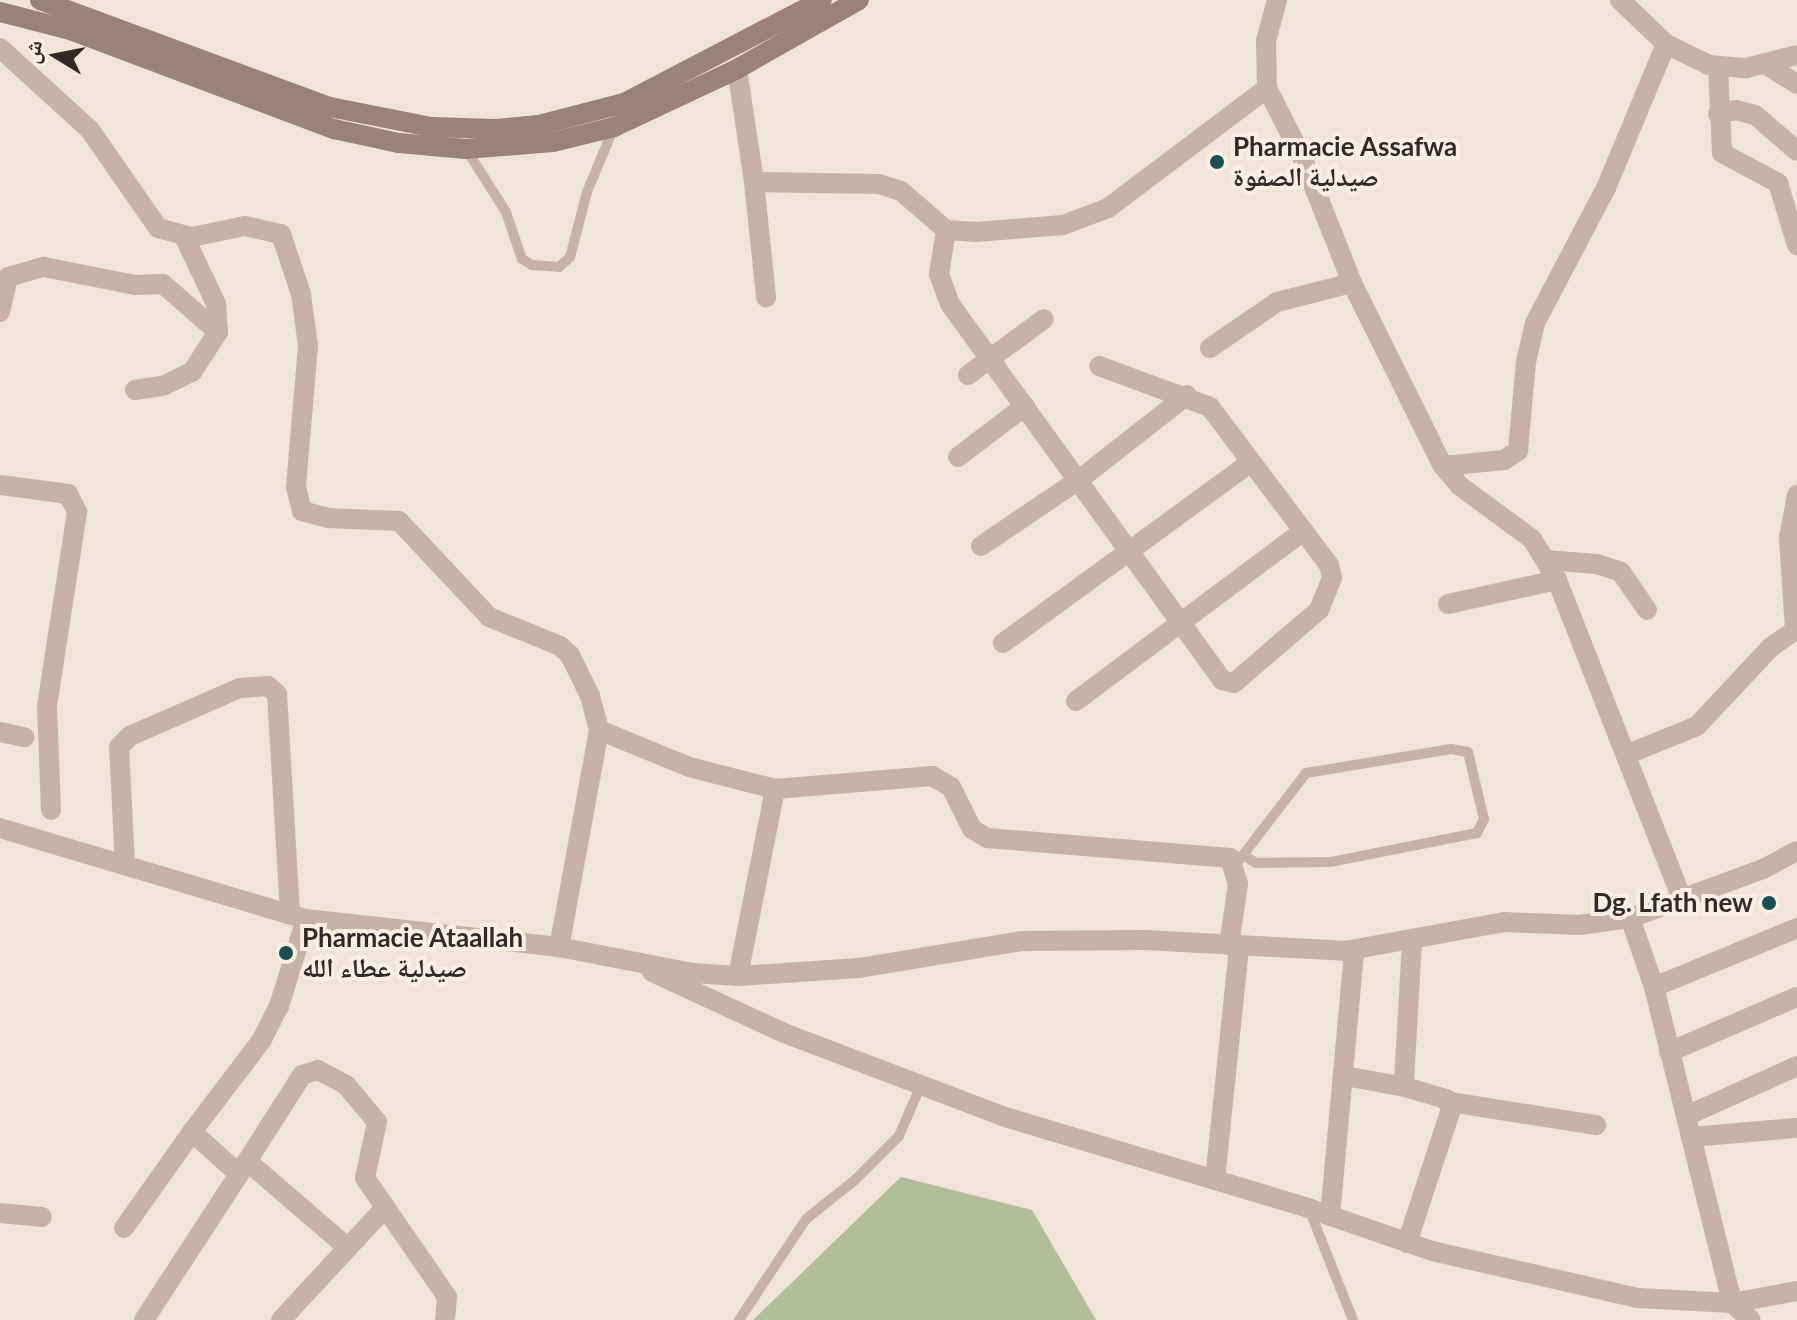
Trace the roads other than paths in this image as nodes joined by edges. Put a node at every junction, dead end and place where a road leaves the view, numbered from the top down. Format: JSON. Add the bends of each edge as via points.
{"nodes":[{"id":1,"x":40,"y":0,"type":"edge"},
{"id":2,"x":822,"y":0,"type":"edge"},
{"id":3,"x":859,"y":0,"type":"edge"},
{"id":4,"x":1277,"y":0,"type":"edge"},
{"id":5,"x":1620,"y":0,"type":"edge"},
{"id":6,"x":0,"y":12,"type":"edge"},
{"id":7,"x":1666,"y":44,"type":"junction"},
{"id":8,"x":0,"y":48,"type":"edge"},
{"id":9,"x":1797,"y":55,"type":"edge"},
{"id":10,"x":1765,"y":64,"type":"junction"},
{"id":11,"x":1718,"y":67,"type":"junction"},
{"id":12,"x":737,"y":69,"type":"junction"},
{"id":13,"x":1797,"y":84,"type":"edge"},
{"id":14,"x":1267,"y":88,"type":"junction"},
{"id":15,"x":624,"y":103,"type":"junction"},
{"id":16,"x":1718,"y":114,"type":"junction"},
{"id":17,"x":614,"y":127,"type":"junction"},
{"id":18,"x":452,"y":129,"type":"junction"},
{"id":19,"x":466,"y":149,"type":"junction"},
{"id":20,"x":1797,"y":151,"type":"edge"},
{"id":21,"x":754,"y":182,"type":"junction"},
{"id":22,"x":946,"y":230,"type":"junction"},
{"id":23,"x":184,"y":236,"type":"junction"},
{"id":24,"x":1797,"y":245,"type":"edge"},
{"id":25,"x":1352,"y":283,"type":"junction"},
{"id":26,"x":766,"y":297,"type":"dead end"},
{"id":27,"x":0,"y":312,"type":"edge"},
{"id":28,"x":1044,"y":319,"type":"dead end"},
{"id":29,"x":218,"y":332,"type":"junction"},
{"id":30,"x":1210,"y":348,"type":"dead end"},
{"id":31,"x":989,"y":357,"type":"junction"},
{"id":32,"x":1099,"y":366,"type":"dead end"},
{"id":33,"x":968,"y":375,"type":"dead end"},
{"id":34,"x":135,"y":390,"type":"dead end"},
{"id":35,"x":1187,"y":395,"type":"junction"},
{"id":36,"x":1025,"y":406,"type":"junction"},
{"id":37,"x":958,"y":457,"type":"dead end"},
{"id":38,"x":1251,"y":462,"type":"junction"},
{"id":39,"x":1443,"y":466,"type":"junction"},
{"id":40,"x":1080,"y":479,"type":"junction"},
{"id":41,"x":0,"y":485,"type":"edge"},
{"id":42,"x":1797,"y":495,"type":"edge"},
{"id":43,"x":1303,"y":531,"type":"junction"},
{"id":44,"x":981,"y":546,"type":"dead end"},
{"id":45,"x":1128,"y":548,"type":"junction"},
{"id":46,"x":1545,"y":560,"type":"junction"},
{"id":47,"x":1557,"y":580,"type":"junction"},
{"id":48,"x":1448,"y":604,"type":"dead end"},
{"id":49,"x":1647,"y":610,"type":"dead end"},
{"id":50,"x":1179,"y":619,"type":"junction"},
{"id":51,"x":1796,"y":630,"type":"edge"},
{"id":52,"x":1003,"y":643,"type":"dead end"},
{"id":53,"x":1076,"y":701,"type":"dead end"},
{"id":54,"x":599,"y":730,"type":"junction"},
{"id":55,"x":0,"y":732,"type":"edge"},
{"id":56,"x":24,"y":737,"type":"dead end"},
{"id":57,"x":1628,"y":754,"type":"junction"},
{"id":58,"x":775,"y":789,"type":"junction"},
{"id":59,"x":51,"y":810,"type":"dead end"},
{"id":60,"x":0,"y":828,"type":"edge"},
{"id":61,"x":1797,"y":851,"type":"edge"},
{"id":62,"x":1240,"y":860,"type":"junction"},
{"id":63,"x":125,"y":865,"type":"junction"},
{"id":64,"x":1681,"y":897,"type":"junction"},
{"id":65,"x":298,"y":916,"type":"junction"},
{"id":66,"x":1630,"y":918,"type":"junction"},
{"id":67,"x":1797,"y":928,"type":"edge"},
{"id":68,"x":1412,"y":941,"type":"junction"},
{"id":69,"x":1234,"y":946,"type":"junction"},
{"id":70,"x":559,"y":947,"type":"junction"},
{"id":71,"x":1354,"y":950,"type":"junction"},
{"id":72,"x":627,"y":960,"type":"junction"},
{"id":73,"x":738,"y":976,"type":"junction"},
{"id":74,"x":1654,"y":987,"type":"junction"},
{"id":75,"x":1797,"y":997,"type":"edge"},
{"id":76,"x":1669,"y":1052,"type":"junction"},
{"id":77,"x":1797,"y":1066,"type":"edge"},
{"id":78,"x":1345,"y":1076,"type":"junction"},
{"id":79,"x":921,"y":1085,"type":"junction"},
{"id":80,"x":1405,"y":1087,"type":"junction"},
{"id":81,"x":1450,"y":1102,"type":"junction"},
{"id":82,"x":1686,"y":1116,"type":"junction"},
{"id":83,"x":1596,"y":1125,"type":"dead end"},
{"id":84,"x":1797,"y":1128,"type":"edge"},
{"id":85,"x":192,"y":1132,"type":"junction"},
{"id":86,"x":1691,"y":1137,"type":"junction"},
{"id":87,"x":243,"y":1167,"type":"junction"},
{"id":88,"x":1215,"y":1180,"type":"junction"},
{"id":89,"x":1308,"y":1208,"type":"junction"},
{"id":90,"x":383,"y":1210,"type":"junction"},
{"id":91,"x":0,"y":1214,"type":"edge"},
{"id":92,"x":1330,"y":1216,"type":"junction"},
{"id":93,"x":42,"y":1217,"type":"dead end"},
{"id":94,"x":124,"y":1228,"type":"dead end"},
{"id":95,"x":1407,"y":1243,"type":"junction"},
{"id":96,"x":347,"y":1247,"type":"junction"},
{"id":97,"x":1797,"y":1291,"type":"edge"},
{"id":98,"x":1732,"y":1303,"type":"junction"},
{"id":99,"x":144,"y":1320,"type":"edge"},
{"id":100,"x":281,"y":1320,"type":"edge"},
{"id":101,"x":445,"y":1320,"type":"edge"},
{"id":102,"x":739,"y":1320,"type":"edge"},
{"id":103,"x":1353,"y":1320,"type":"edge"},
{"id":104,"x":1751,"y":1320,"type":"edge"}],
"edges":[{"from":1,"to":18,"type":"main road","via":[[330,107]]},
{"from":2,"to":15,"type":"main road"},
{"from":3,"to":12,"type":"main road"},
{"from":4,"to":14,"type":"street","via":[[1266,41]]},
{"from":5,"to":7,"type":"street"},
{"from":6,"to":19,"type":"main road","via":[[70,30],[334,129],[399,143]]},
{"from":7,"to":11,"type":"street"},
{"from":7,"to":39,"type":"street","via":[[1606,188],[1535,323],[1518,451],[1504,460]]},
{"from":8,"to":23,"type":"street","via":[[90,130],[158,228]]},
{"from":9,"to":10,"type":"street"},
{"from":10,"to":11,"type":"street"},
{"from":10,"to":13,"type":"street"},
{"from":11,"to":16,"type":"street"},
{"from":12,"to":17,"type":"main road"},
{"from":12,"to":21,"type":"street"},
{"from":14,"to":22,"type":"street","via":[[1108,208],[1063,225]]},
{"from":14,"to":25,"type":"street","via":[[1303,159]]},
{"from":15,"to":17,"type":"lane"},
{"from":15,"to":18,"type":"main road","via":[[539,125]]},
{"from":16,"to":20,"type":"street","via":[[1736,110],[1755,115]]},
{"from":16,"to":24,"type":"street","via":[[1722,153],[1778,183]]},
{"from":17,"to":19,"type":"main road","via":[[553,142]]},
{"from":17,"to":19,"type":"lane","via":[[587,192],[570,257],[559,267],[522,259],[506,212]]},
{"from":18,"to":19,"type":"lane"},
{"from":21,"to":22,"type":"street","via":[[879,184],[901,191]]},
{"from":21,"to":26,"type":"street"},
{"from":22,"to":31,"type":"street","via":[[939,274],[950,304]]},
{"from":23,"to":29,"type":"street","via":[[216,304]]},
{"from":23,"to":54,"type":"street","via":[[245,226],[271,229],[281,234],[291,252],[308,346],[297,506],[311,516],[399,521],[489,617],[570,655]]},
{"from":25,"to":30,"type":"street","via":[[1277,302]]},
{"from":25,"to":39,"type":"street"},
{"from":27,"to":29,"type":"street","via":[[8,277],[44,267],[135,285],[163,284]]},
{"from":28,"to":31,"type":"street"},
{"from":29,"to":34,"type":"street","via":[[192,372],[165,385]]},
{"from":31,"to":33,"type":"street"},
{"from":31,"to":36,"type":"street"},
{"from":32,"to":35,"type":"street"},
{"from":35,"to":38,"type":"street","via":[[1210,407]]},
{"from":35,"to":40,"type":"street"},
{"from":36,"to":37,"type":"street"},
{"from":36,"to":40,"type":"street"},
{"from":38,"to":43,"type":"street"},
{"from":38,"to":45,"type":"street"},
{"from":39,"to":46,"type":"street","via":[[1460,486],[1516,525]]},
{"from":40,"to":44,"type":"street"},
{"from":40,"to":45,"type":"street"},
{"from":41,"to":59,"type":"street","via":[[68,494],[77,512],[47,706]]},
{"from":42,"to":51,"type":"street","via":[[1789,537]]},
{"from":43,"to":50,"type":"street"},
{"from":43,"to":50,"type":"street","via":[[1329,565],[1328,594],[1319,610],[1234,683],[1222,680]]},
{"from":45,"to":50,"type":"street"},
{"from":45,"to":52,"type":"street"},
{"from":46,"to":47,"type":"street"},
{"from":46,"to":49,"type":"street","via":[[1597,564],[1621,572]]},
{"from":47,"to":48,"type":"street"},
{"from":47,"to":57,"type":"street"},
{"from":50,"to":53,"type":"street"},
{"from":51,"to":57,"type":"street","via":[[1771,647],[1697,726]]},
{"from":54,"to":58,"type":"street","via":[[689,767]]},
{"from":54,"to":70,"type":"street"},
{"from":55,"to":56,"type":"street"},
{"from":57,"to":64,"type":"street"},
{"from":58,"to":62,"type":"street","via":[[932,776],[951,787],[972,829],[987,838]]},
{"from":58,"to":73,"type":"street"},
{"from":60,"to":63,"type":"street"},
{"from":61,"to":64,"type":"street","via":[[1739,879]]},
{"from":62,"to":62,"type":"lane","via":[[1306,773],[1451,749],[1468,752],[1484,819],[1477,833],[1330,862]]},
{"from":62,"to":69,"type":"street"},
{"from":63,"to":65,"type":"street"},
{"from":63,"to":65,"type":"street","via":[[119,747],[130,736],[240,688],[268,686],[277,694]]},
{"from":64,"to":66,"type":"street"},
{"from":65,"to":70,"type":"street"},
{"from":65,"to":85,"type":"street","via":[[279,1006],[261,1041]]},
{"from":66,"to":68,"type":"street","via":[[1579,925],[1504,922]]},
{"from":66,"to":74,"type":"street"},
{"from":67,"to":74,"type":"street"},
{"from":68,"to":71,"type":"street"},
{"from":68,"to":80,"type":"street"},
{"from":69,"to":71,"type":"street"},
{"from":69,"to":73,"type":"street","via":[[1022,941],[859,968]]},
{"from":69,"to":88,"type":"street"},
{"from":70,"to":72,"type":"street"},
{"from":71,"to":78,"type":"street"},
{"from":72,"to":73,"type":"street"},
{"from":72,"to":79,"type":"street","via":[[784,1033]]},
{"from":74,"to":76,"type":"street"},
{"from":75,"to":76,"type":"street"},
{"from":76,"to":82,"type":"street"},
{"from":77,"to":82,"type":"street"},
{"from":78,"to":80,"type":"street"},
{"from":78,"to":92,"type":"street"},
{"from":79,"to":88,"type":"street","via":[[1002,1116]]},
{"from":79,"to":102,"type":"lane","via":[[899,1136],[806,1219]]},
{"from":80,"to":81,"type":"street"},
{"from":81,"to":83,"type":"street"},
{"from":81,"to":95,"type":"street","via":[[1449,1121]]},
{"from":82,"to":86,"type":"street"},
{"from":84,"to":86,"type":"street"},
{"from":85,"to":87,"type":"street"},
{"from":85,"to":94,"type":"street"},
{"from":86,"to":98,"type":"street"},
{"from":87,"to":90,"type":"street","via":[[302,1075],[318,1070],[346,1085],[377,1122],[377,1140],[363,1172]]},
{"from":87,"to":96,"type":"street"},
{"from":87,"to":99,"type":"street"},
{"from":88,"to":89,"type":"street"},
{"from":89,"to":92,"type":"street"},
{"from":89,"to":103,"type":"lane"},
{"from":90,"to":96,"type":"street"},
{"from":90,"to":101,"type":"street","via":[[447,1297]]},
{"from":91,"to":93,"type":"street"},
{"from":92,"to":95,"type":"street"},
{"from":95,"to":98,"type":"street","via":[[1513,1273],[1638,1298]]},
{"from":96,"to":100,"type":"street"},
{"from":97,"to":98,"type":"street"},
{"from":98,"to":104,"type":"street"}]}
